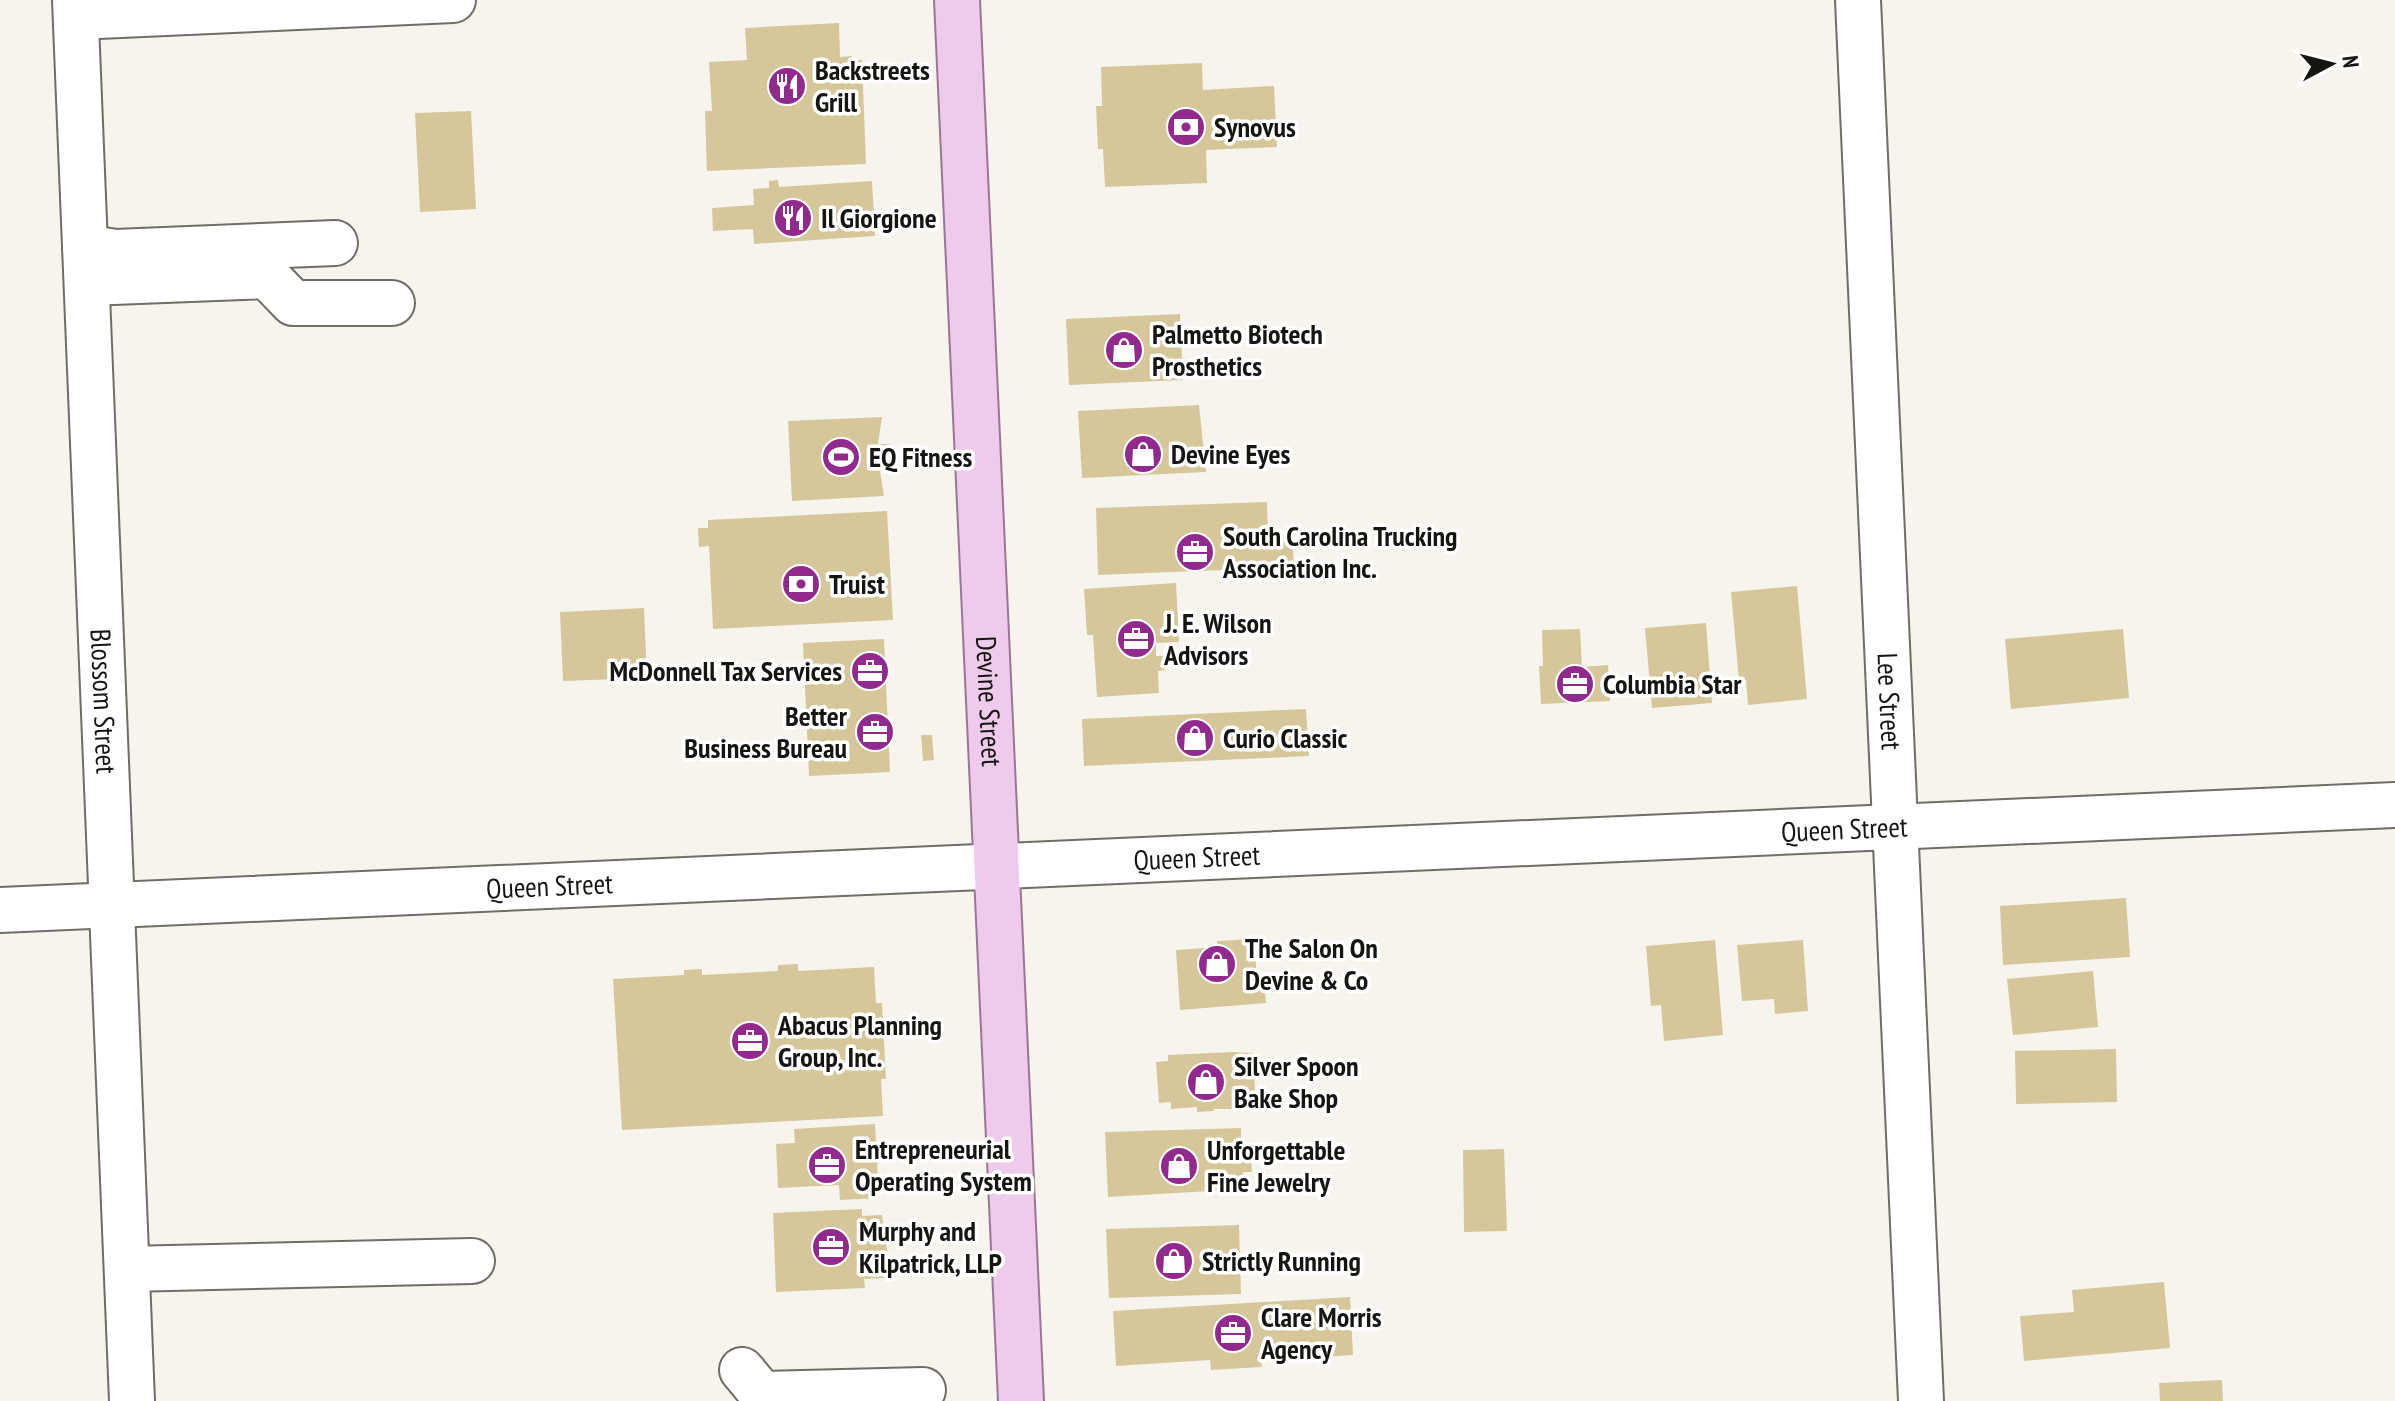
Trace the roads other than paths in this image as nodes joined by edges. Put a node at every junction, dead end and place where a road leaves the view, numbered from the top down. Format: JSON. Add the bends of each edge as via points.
{"nodes":[{"id":1,"x":453,"y":0,"type":"edge"},
{"id":2,"x":957,"y":0,"type":"edge"},
{"id":3,"x":1858,"y":0,"type":"edge"},
{"id":4,"x":75,"y":8,"type":"edge"},
{"id":5,"x":335,"y":243,"type":"dead end"},
{"id":6,"x":86,"y":265,"type":"junction"},
{"id":7,"x":392,"y":303,"type":"dead end"},
{"id":8,"x":2395,"y":805,"type":"edge"},
{"id":9,"x":1895,"y":827,"type":"junction"},
{"id":10,"x":997,"y":866,"type":"junction"},
{"id":11,"x":112,"y":904,"type":"junction"},
{"id":12,"x":0,"y":910,"type":"edge"},
{"id":13,"x":472,"y":1261,"type":"dead end"},
{"id":14,"x":127,"y":1269,"type":"junction"},
{"id":15,"x":742,"y":1370,"type":"dead end"},
{"id":16,"x":923,"y":1390,"type":"dead end"},
{"id":17,"x":132,"y":1401,"type":"edge"},
{"id":18,"x":1021,"y":1401,"type":"edge"},
{"id":19,"x":1921,"y":1401,"type":"edge"}],
"edges":[{"from":1,"to":4,"type":"street"},
{"from":2,"to":10,"type":"main road","name":"Devine Street"},
{"from":3,"to":9,"type":"street","name":"Lee Street"},
{"from":4,"to":6,"type":"street","name":"Blossom Street"},
{"from":5,"to":6,"type":"street","via":[[115,252]]},
{"from":6,"to":7,"type":"street","via":[[267,276],[293,303]]},
{"from":6,"to":11,"type":"street","name":"Blossom Street"},
{"from":8,"to":9,"type":"street","name":"Queen Street"},
{"from":9,"to":10,"type":"street","name":"Queen Street"},
{"from":9,"to":19,"type":"street","name":"Lee Street"},
{"from":10,"to":11,"type":"street","name":"Queen Street"},
{"from":10,"to":18,"type":"main road","name":"Devine Street"},
{"from":11,"to":12,"type":"street","name":"Queen Street"},
{"from":11,"to":14,"type":"street","name":"Blossom Street"},
{"from":13,"to":14,"type":"street"},
{"from":14,"to":17,"type":"street","name":"Blossom Street"},
{"from":15,"to":16,"type":"street","via":[[762,1394]]}]}
